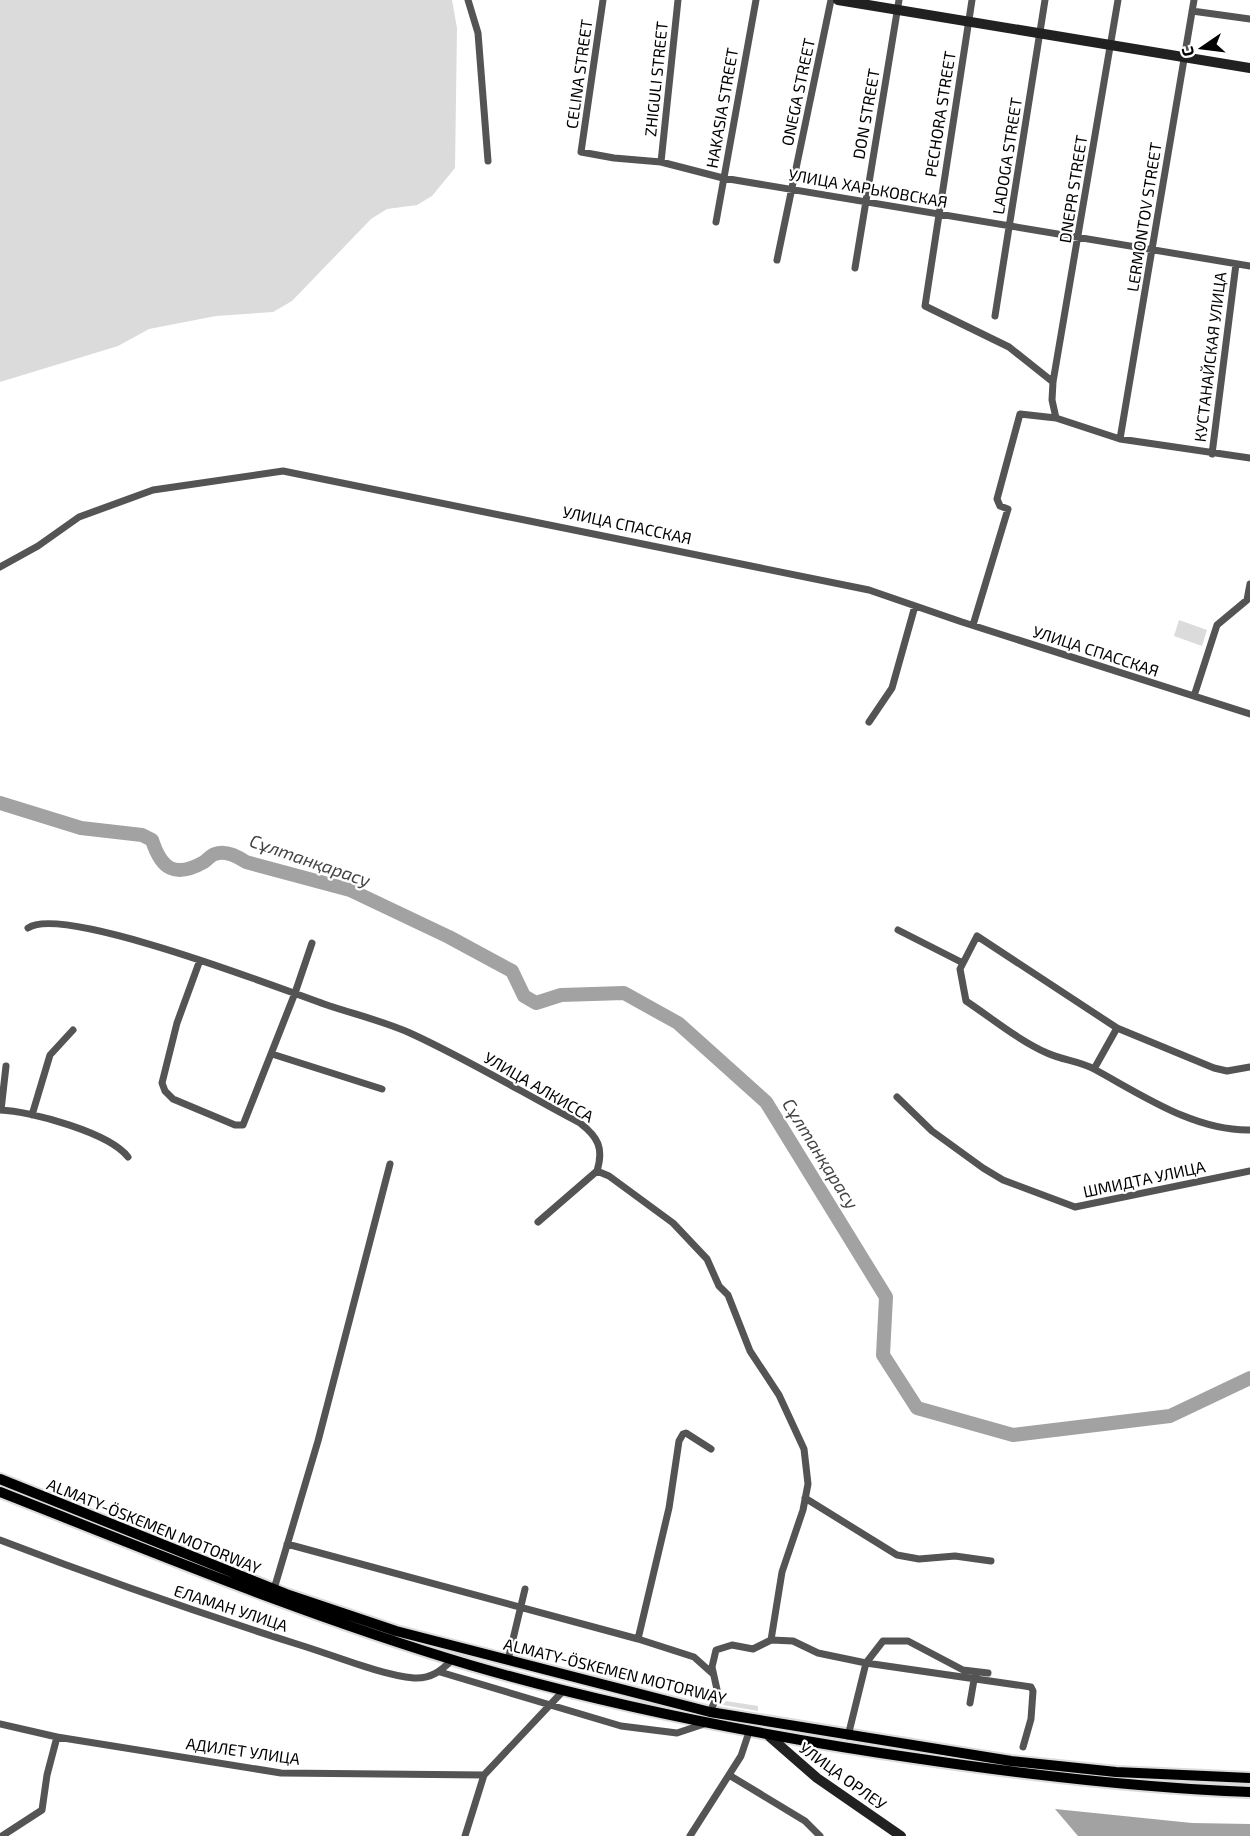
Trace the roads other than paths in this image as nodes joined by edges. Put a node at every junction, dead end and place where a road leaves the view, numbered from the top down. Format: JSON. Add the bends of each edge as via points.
{"nodes":[{"id":1,"x":468,"y":0,"type":"edge"},
{"id":2,"x":603,"y":0,"type":"edge"},
{"id":3,"x":678,"y":0,"type":"edge"},
{"id":4,"x":756,"y":0,"type":"edge"},
{"id":5,"x":831,"y":0,"type":"edge"},
{"id":6,"x":838,"y":0,"type":"edge"},
{"id":7,"x":972,"y":0,"type":"edge"},
{"id":8,"x":1045,"y":0,"type":"edge"},
{"id":9,"x":1118,"y":0,"type":"edge"},
{"id":10,"x":1194,"y":0,"type":"edge"},
{"id":11,"x":898,"y":5,"type":"edge"},
{"id":12,"x":1192,"y":11,"type":"junction"},
{"id":13,"x":1250,"y":20,"type":"edge"},
{"id":14,"x":969,"y":21,"type":"junction"},
{"id":15,"x":1039,"y":34,"type":"junction"},
{"id":16,"x":1110,"y":45,"type":"junction"},
{"id":17,"x":1184,"y":57,"type":"junction"},
{"id":18,"x":1250,"y":69,"type":"edge"},
{"id":19,"x":581,"y":152,"type":"joint"},
{"id":20,"x":488,"y":161,"type":"dead end"},
{"id":21,"x":661,"y":162,"type":"junction"},
{"id":22,"x":723,"y":178,"type":"junction"},
{"id":23,"x":793,"y":188,"type":"junction"},
{"id":24,"x":865,"y":202,"type":"junction"},
{"id":25,"x":938,"y":214,"type":"junction"},
{"id":26,"x":716,"y":222,"type":"dead end"},
{"id":27,"x":1010,"y":225,"type":"junction"},
{"id":28,"x":1079,"y":238,"type":"junction"},
{"id":29,"x":1151,"y":251,"type":"junction"},
{"id":30,"x":777,"y":260,"type":"dead end"},
{"id":31,"x":1236,"y":264,"type":"junction"},
{"id":32,"x":1250,"y":266,"type":"edge"},
{"id":33,"x":855,"y":268,"type":"dead end"},
{"id":34,"x":995,"y":316,"type":"dead end"},
{"id":35,"x":1053,"y":382,"type":"junction"},
{"id":36,"x":1056,"y":418,"type":"junction"},
{"id":37,"x":1120,"y":439,"type":"junction"},
{"id":38,"x":1212,"y":454,"type":"junction"},
{"id":39,"x":1250,"y":458,"type":"edge"},
{"id":40,"x":0,"y":567,"type":"edge"},
{"id":41,"x":1250,"y":584,"type":"edge"},
{"id":42,"x":915,"y":606,"type":"junction"},
{"id":43,"x":973,"y":625,"type":"junction"},
{"id":44,"x":1194,"y":696,"type":"junction"},
{"id":45,"x":1250,"y":714,"type":"edge"},
{"id":46,"x":869,"y":722,"type":"dead end"},
{"id":47,"x":28,"y":928,"type":"dead end"},
{"id":48,"x":898,"y":930,"type":"dead end"},
{"id":49,"x":312,"y":943,"type":"dead end"},
{"id":50,"x":200,"y":960,"type":"junction"},
{"id":51,"x":963,"y":963,"type":"junction"},
{"id":52,"x":295,"y":993,"type":"junction"},
{"id":53,"x":1117,"y":1028,"type":"junction"},
{"id":54,"x":73,"y":1030,"type":"dead end"},
{"id":55,"x":272,"y":1054,"type":"junction"},
{"id":56,"x":6,"y":1066,"type":"dead end"},
{"id":57,"x":1250,"y":1067,"type":"edge"},
{"id":58,"x":1094,"y":1069,"type":"junction"},
{"id":59,"x":382,"y":1089,"type":"dead end"},
{"id":60,"x":897,"y":1097,"type":"dead end"},
{"id":61,"x":0,"y":1110,"type":"edge"},
{"id":62,"x":32,"y":1115,"type":"junction"},
{"id":63,"x":1250,"y":1130,"type":"edge"},
{"id":64,"x":128,"y":1157,"type":"dead end"},
{"id":65,"x":390,"y":1164,"type":"dead end"},
{"id":66,"x":597,"y":1171,"type":"junction"},
{"id":67,"x":1250,"y":1171,"type":"edge"},
{"id":68,"x":538,"y":1222,"type":"dead end"},
{"id":69,"x":711,"y":1449,"type":"dead end"},
{"id":70,"x":0,"y":1479,"type":"edge"},
{"id":71,"x":0,"y":1492,"type":"edge"},
{"id":72,"x":805,"y":1498,"type":"junction"},
{"id":73,"x":0,"y":1540,"type":"edge"},
{"id":74,"x":287,"y":1544,"type":"junction"},
{"id":75,"x":991,"y":1561,"type":"dead end"},
{"id":76,"x":274,"y":1589,"type":"junction"},
{"id":77,"x":525,"y":1589,"type":"dead end"},
{"id":78,"x":521,"y":1608,"type":"junction"},
{"id":79,"x":638,"y":1639,"type":"junction"},
{"id":80,"x":771,"y":1640,"type":"junction"},
{"id":81,"x":412,"y":1641,"type":"junction"},
{"id":82,"x":453,"y":1659,"type":"junction"},
{"id":83,"x":508,"y":1660,"type":"junction"},
{"id":84,"x":866,"y":1663,"type":"junction"},
{"id":85,"x":440,"y":1672,"type":"junction"},
{"id":86,"x":988,"y":1673,"type":"dead end"},
{"id":87,"x":713,"y":1674,"type":"junction"},
{"id":88,"x":975,"y":1675,"type":"junction"},
{"id":89,"x":564,"y":1690,"type":"junction"},
{"id":90,"x":970,"y":1703,"type":"dead end"},
{"id":91,"x":550,"y":1705,"type":"junction"},
{"id":92,"x":708,"y":1718,"type":"junction"},
{"id":93,"x":0,"y":1724,"type":"edge"},
{"id":94,"x":749,"y":1732,"type":"junction"},
{"id":95,"x":848,"y":1736,"type":"junction"},
{"id":96,"x":57,"y":1737,"type":"junction"},
{"id":97,"x":770,"y":1737,"type":"junction"},
{"id":98,"x":1023,"y":1747,"type":"dead end"},
{"id":99,"x":484,"y":1775,"type":"junction"},
{"id":100,"x":729,"y":1775,"type":"junction"},
{"id":101,"x":1250,"y":1778,"type":"edge"},
{"id":102,"x":1250,"y":1792,"type":"edge"},
{"id":103,"x":2,"y":1836,"type":"edge"},
{"id":104,"x":465,"y":1836,"type":"edge"},
{"id":105,"x":690,"y":1836,"type":"edge"},
{"id":106,"x":820,"y":1836,"type":"edge"},
{"id":107,"x":901,"y":1836,"type":"edge"}],
"edges":[{"from":1,"to":20,"type":"street","via":[[478,33]]},
{"from":2,"to":19,"type":"street","name":"CELINA STREET"},
{"from":3,"to":21,"type":"street","name":"ZHIGULI STREET"},
{"from":4,"to":22,"type":"street","name":"HAKASIA STREET"},
{"from":5,"to":23,"type":"street","name":"ONEGA STREET"},
{"from":6,"to":11,"type":"street"},
{"from":7,"to":14,"type":"street","name":"PECHORA STREET"},
{"from":8,"to":15,"type":"street","name":"LADOGA STREET"},
{"from":9,"to":16,"type":"street","name":"DNEPR STREET"},
{"from":10,"to":12,"type":"street","name":"LERMONTOV STREET"},
{"from":11,"to":14,"type":"street"},
{"from":11,"to":24,"type":"street","name":"DON STREET"},
{"from":12,"to":13,"type":"street"},
{"from":12,"to":17,"type":"street","name":"LERMONTOV STREET"},
{"from":14,"to":15,"type":"street"},
{"from":14,"to":25,"type":"street","name":"PECHORA STREET"},
{"from":15,"to":16,"type":"street"},
{"from":15,"to":27,"type":"street","name":"LADOGA STREET"},
{"from":16,"to":17,"type":"street"},
{"from":16,"to":28,"type":"street","name":"DNEPR STREET"},
{"from":17,"to":18,"type":"street"},
{"from":17,"to":29,"type":"street","name":"LERMONTOV STREET"},
{"from":19,"to":21,"type":"street","name":"УЛИЦА ХАРЬКОВСКАЯ"},
{"from":21,"to":22,"type":"street","name":"УЛИЦА ХАРЬКОВСКАЯ"},
{"from":22,"to":23,"type":"street","name":"УЛИЦА ХАРЬКОВСКАЯ"},
{"from":22,"to":26,"type":"street","name":"HAKASIA STREET"},
{"from":23,"to":24,"type":"street","name":"УЛИЦА ХАРЬКОВСКАЯ"},
{"from":23,"to":30,"type":"street","name":"ONEGA STREET"},
{"from":24,"to":25,"type":"street","name":"УЛИЦА ХАРЬКОВСКАЯ"},
{"from":24,"to":33,"type":"street","name":"DON STREET"},
{"from":25,"to":27,"type":"street","name":"УЛИЦА ХАРЬКОВСКАЯ"},
{"from":25,"to":35,"type":"street","name":"PECHORA STREET","via":[[924,304],[1009,347]]},
{"from":27,"to":28,"type":"street","name":"УЛИЦА ХАРЬКОВСКАЯ"},
{"from":27,"to":34,"type":"street","name":"LADOGA STREET"},
{"from":28,"to":29,"type":"street","name":"УЛИЦА ХАРЬКОВСКАЯ"},
{"from":28,"to":35,"type":"street","name":"DNEPR STREET"},
{"from":29,"to":31,"type":"street","name":"УЛИЦА ХАРЬКОВСКАЯ"},
{"from":29,"to":37,"type":"street","name":"LERMONTOV STREET"},
{"from":31,"to":32,"type":"street","name":"УЛИЦА ХАРЬКОВСКАЯ"},
{"from":31,"to":38,"type":"street","name":"КУСТАНАЙСКАЯ УЛИЦА"},
{"from":35,"to":36,"type":"street","name":"DNEPR STREET"},
{"from":36,"to":37,"type":"street"},
{"from":36,"to":43,"type":"street","via":[[1020,414],[997,499],[1000,506],[1008,509]]},
{"from":37,"to":38,"type":"street"},
{"from":38,"to":39,"type":"street"},
{"from":40,"to":42,"type":"street","name":"УЛИЦА СПАССКАЯ","via":[[79,517],[153,490],[283,471],[788,571],[869,590]]},
{"from":41,"to":44,"type":"street","via":[[1247,600],[1217,625]]},
{"from":42,"to":43,"type":"street","name":"УЛИЦА СПАССКАЯ"},
{"from":42,"to":46,"type":"street","via":[[892,688]]},
{"from":43,"to":44,"type":"street","name":"УЛИЦА СПАССКАЯ"},
{"from":44,"to":45,"type":"street","name":"УЛИЦА СПАССКАЯ"},
{"from":47,"to":50,"type":"street","name":"УЛИЦА АЛКИССА","via":[[45,923],[73,925]]},
{"from":48,"to":51,"type":"street"},
{"from":49,"to":52,"type":"street"},
{"from":50,"to":52,"type":"street","name":"УЛИЦА АЛКИССА"},
{"from":50,"to":55,"type":"street","via":[[177,1023],[162,1083],[165,1091],[173,1099],[243,1125]]},
{"from":51,"to":53,"type":"street","via":[[977,936]]},
{"from":51,"to":58,"type":"street","via":[[960,969],[966,1001],[1029,1044]]},
{"from":52,"to":55,"type":"street"},
{"from":52,"to":66,"type":"street","name":"УЛИЦА АЛКИССА","via":[[407,1032],[579,1123],[600,1146]]},
{"from":53,"to":57,"type":"street","via":[[1214,1068],[1227,1071]]},
{"from":53,"to":58,"type":"street"},
{"from":54,"to":62,"type":"street","via":[[50,1055]]},
{"from":55,"to":59,"type":"street"},
{"from":56,"to":61,"type":"street"},
{"from":58,"to":63,"type":"street","via":[[1204,1124]]},
{"from":60,"to":67,"type":"street","name":"ШМИДТА УЛИЦА","via":[[932,1131],[983,1168],[1003,1180],[1075,1207]]},
{"from":61,"to":62,"type":"street"},
{"from":62,"to":64,"type":"street","via":[[109,1139]]},
{"from":65,"to":74,"type":"street"},
{"from":66,"to":68,"type":"street"},
{"from":66,"to":72,"type":"street","via":[[673,1223],[707,1259],[719,1286],[728,1295],[750,1351],[779,1395],[804,1449],[808,1464]]},
{"from":69,"to":79,"type":"street","via":[[686,1433],[679,1441],[669,1508]]},
{"from":70,"to":76,"type":"main road","name":"ALMATY-ÖSKEMEN MOTORWAY"},
{"from":71,"to":81,"type":"main road","name":"ALMATY-ÖSKEMEN MOTORWAY","via":[[272,1599]]},
{"from":72,"to":75,"type":"street","via":[[897,1555]]},
{"from":72,"to":80,"type":"street","via":[[782,1572]]},
{"from":73,"to":85,"type":"street","name":"ЕЛАМАН УЛИЦА","via":[[220,1620],[375,1668],[413,1678]]},
{"from":74,"to":76,"type":"street"},
{"from":74,"to":78,"type":"street"},
{"from":76,"to":81,"type":"main road","name":"ALMATY-ÖSKEMEN MOTORWAY"},
{"from":77,"to":78,"type":"street"},
{"from":78,"to":79,"type":"street"},
{"from":78,"to":83,"type":"street"},
{"from":79,"to":87,"type":"street","via":[[693,1657]]},
{"from":80,"to":84,"type":"street","via":[[793,1641],[818,1653]]},
{"from":80,"to":87,"type":"street","via":[[753,1649],[722,1646],[716,1650]]},
{"from":81,"to":82,"type":"main road","name":"ALMATY-ÖSKEMEN MOTORWAY"},
{"from":81,"to":83,"type":"main road","name":"ALMATY-ÖSKEMEN MOTORWAY"},
{"from":82,"to":85,"type":"street"},
{"from":82,"to":89,"type":"main road","name":"ALMATY-ÖSKEMEN MOTORWAY"},
{"from":83,"to":92,"type":"main road","name":"ALMATY-ÖSKEMEN MOTORWAY"},
{"from":84,"to":88,"type":"street"},
{"from":84,"to":88,"type":"street","via":[[883,1641],[890,1639],[908,1641]]},
{"from":84,"to":95,"type":"street"},
{"from":85,"to":91,"type":"street"},
{"from":86,"to":88,"type":"street"},
{"from":87,"to":92,"type":"street","via":[[718,1694]]},
{"from":88,"to":90,"type":"street"},
{"from":88,"to":98,"type":"street","via":[[1031,1687],[1031,1719]]},
{"from":89,"to":91,"type":"street"},
{"from":89,"to":92,"type":"main road","name":"ALMATY-ÖSKEMEN MOTORWAY"},
{"from":91,"to":92,"type":"street","via":[[621,1726],[677,1733]]},
{"from":91,"to":99,"type":"street"},
{"from":92,"to":94,"type":"main road","name":"ALMATY-ÖSKEMEN MOTORWAY"},
{"from":92,"to":95,"type":"main road","name":"ALMATY-ÖSKEMEN MOTORWAY"},
{"from":93,"to":96,"type":"street","name":"АДИЛЕТ УЛИЦА"},
{"from":94,"to":97,"type":"main road","name":"ALMATY-ÖSKEMEN MOTORWAY"},
{"from":94,"to":100,"type":"street"},
{"from":95,"to":101,"type":"main road","name":"ALMATY-ÖSKEMEN MOTORWAY","via":[[1104,1771]]},
{"from":96,"to":99,"type":"street","name":"АДИЛЕТ УЛИЦА","via":[[281,1773]]},
{"from":96,"to":103,"type":"street","via":[[42,1810]]},
{"from":97,"to":102,"type":"main road","name":"ALMATY-ÖSKEMEN MOTORWAY","via":[[1109,1785]]},
{"from":97,"to":107,"type":"street","name":"УЛИЦА ОРЛЕУ","via":[[810,1773]]},
{"from":99,"to":104,"type":"street"},
{"from":100,"to":105,"type":"street"},
{"from":100,"to":106,"type":"street","via":[[805,1821]]}]}
